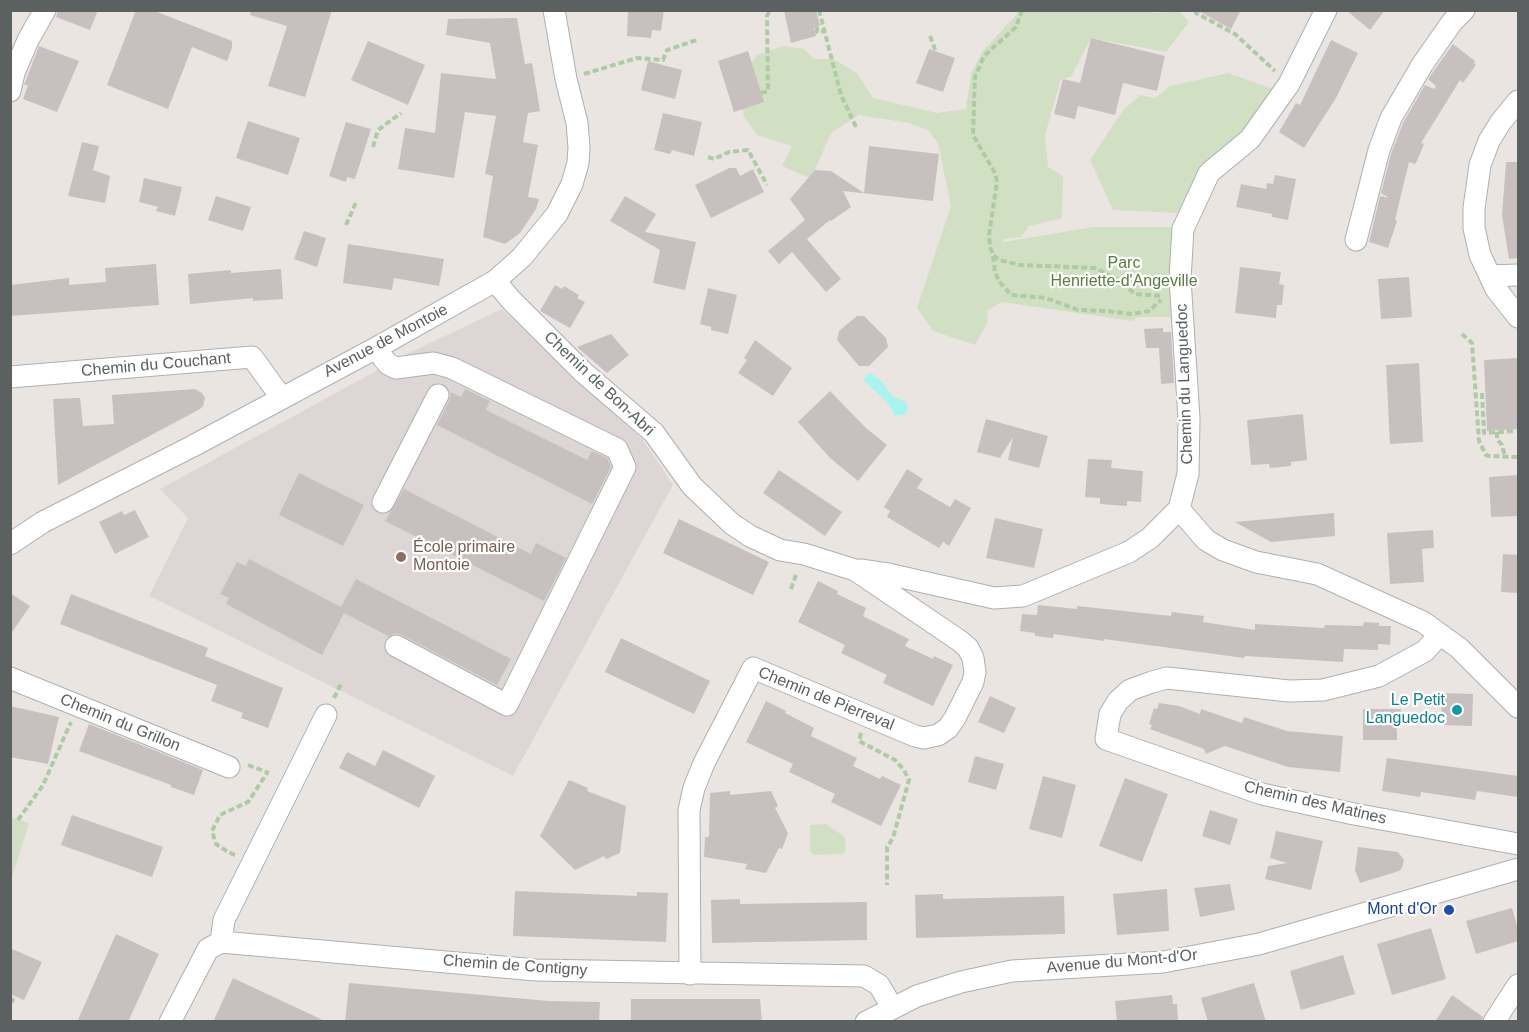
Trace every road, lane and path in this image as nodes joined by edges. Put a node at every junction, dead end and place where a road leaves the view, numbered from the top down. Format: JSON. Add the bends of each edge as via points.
{"nodes":[{"id":1,"x":45,"y":10,"type":"edge"},
{"id":2,"x":554,"y":10,"type":"edge"},
{"id":3,"x":771,"y":10,"type":"edge"},
{"id":4,"x":819,"y":10,"type":"edge"},
{"id":5,"x":1022,"y":10,"type":"edge"},
{"id":6,"x":1196,"y":10,"type":"edge"},
{"id":7,"x":1326,"y":10,"type":"edge"},
{"id":8,"x":1464,"y":10,"type":"edge"},
{"id":9,"x":817,"y":27,"type":"dead end"},
{"id":10,"x":824,"y":31,"type":"junction"},
{"id":11,"x":930,"y":36,"type":"dead end"},
{"id":12,"x":697,"y":40,"type":"dead end"},
{"id":13,"x":936,"y":52,"type":"dead end"},
{"id":14,"x":566,"y":79,"type":"junction"},
{"id":15,"x":1289,"y":84,"type":"junction"},
{"id":16,"x":10,"y":92,"type":"edge"},
{"id":17,"x":761,"y":93,"type":"dead end"},
{"id":18,"x":1518,"y":101,"type":"edge"},
{"id":19,"x":401,"y":113,"type":"dead end"},
{"id":20,"x":856,"y":128,"type":"dead end"},
{"id":21,"x":373,"y":147,"type":"dead end"},
{"id":22,"x":708,"y":157,"type":"dead end"},
{"id":23,"x":767,"y":185,"type":"dead end"},
{"id":24,"x":357,"y":200,"type":"dead end"},
{"id":25,"x":346,"y":225,"type":"dead end"},
{"id":26,"x":1356,"y":240,"type":"dead end"},
{"id":27,"x":993,"y":255,"type":"junction"},
{"id":28,"x":1518,"y":275,"type":"edge"},
{"id":29,"x":1490,"y":276,"type":"junction"},
{"id":30,"x":495,"y":281,"type":"junction"},
{"id":31,"x":1139,"y":296,"type":"dead end"},
{"id":32,"x":1162,"y":296,"type":"dead end"},
{"id":33,"x":1518,"y":316,"type":"edge"},
{"id":34,"x":1462,"y":334,"type":"dead end"},
{"id":35,"x":383,"y":358,"type":"dead end"},
{"id":36,"x":10,"y":377,"type":"edge"},
{"id":37,"x":1475,"y":394,"type":"junction"},
{"id":38,"x":438,"y":395,"type":"dead end"},
{"id":39,"x":281,"y":397,"type":"junction"},
{"id":40,"x":1497,"y":432,"type":"junction"},
{"id":41,"x":1516,"y":432,"type":"dead end"},
{"id":42,"x":1505,"y":457,"type":"junction"},
{"id":43,"x":1518,"y":457,"type":"edge"},
{"id":44,"x":383,"y":502,"type":"dead end"},
{"id":45,"x":1179,"y":508,"type":"junction"},
{"id":46,"x":10,"y":544,"type":"edge"},
{"id":47,"x":855,"y":570,"type":"junction"},
{"id":48,"x":1440,"y":634,"type":"junction"},
{"id":49,"x":396,"y":646,"type":"dead end"},
{"id":50,"x":968,"y":648,"type":"joint"},
{"id":51,"x":10,"y":678,"type":"edge"},
{"id":52,"x":1518,"y":707,"type":"edge"},
{"id":53,"x":326,"y":715,"type":"dead end"},
{"id":54,"x":73,"y":718,"type":"dead end"},
{"id":55,"x":859,"y":741,"type":"dead end"},
{"id":56,"x":229,"y":767,"type":"joint"},
{"id":57,"x":267,"y":773,"type":"junction"},
{"id":58,"x":292,"y":782,"type":"junction"},
{"id":59,"x":18,"y":820,"type":"dead end"},
{"id":60,"x":1518,"y":844,"type":"edge"},
{"id":61,"x":253,"y":860,"type":"junction"},
{"id":62,"x":1518,"y":869,"type":"edge"},
{"id":63,"x":887,"y":885,"type":"dead end"},
{"id":64,"x":221,"y":942,"type":"junction"},
{"id":65,"x":690,"y":974,"type":"junction"},
{"id":66,"x":1518,"y":986,"type":"edge"},
{"id":67,"x":10,"y":999,"type":"edge"},
{"id":68,"x":10,"y":1005,"type":"edge"},
{"id":69,"x":892,"y":1007,"type":"junction"},
{"id":70,"x":170,"y":1022,"type":"edge"},
{"id":71,"x":866,"y":1022,"type":"edge"},
{"id":72,"x":1494,"y":1022,"type":"edge"}],
"edges":[{"from":1,"to":16,"type":"street","via":[[28,40]]},
{"from":2,"to":14,"type":"street","name":"Avenue de Montoie"},
{"from":3,"to":17,"type":"path","via":[[767,16],[768,91]]},
{"from":4,"to":10,"type":"path"},
{"from":5,"to":27,"type":"path","via":[[1016,27],[984,56],[975,77],[973,135],[997,182],[989,236]]},
{"from":6,"to":15,"type":"path","via":[[1235,34]]},
{"from":7,"to":15,"type":"street","name":"Chemin du Languedoc"},
{"from":8,"to":26,"type":"street","via":[[1428,56],[1391,118]]},
{"from":9,"to":10,"type":"path","via":[[818,32]]},
{"from":10,"to":20,"type":"path","via":[[841,94]]},
{"from":11,"to":13,"type":"path"},
{"from":12,"to":14,"type":"path","via":[[667,50],[663,60],[637,58]]},
{"from":14,"to":30,"type":"street","name":"Avenue de Montoie","via":[[579,133],[573,184],[542,235]]},
{"from":15,"to":45,"type":"street","name":"Chemin du Languedoc","via":[[1250,139],[1209,173],[1183,229],[1180,279],[1189,418],[1188,474]]},
{"from":18,"to":29,"type":"street","via":[[1490,141],[1476,186],[1474,228]]},
{"from":19,"to":21,"type":"path","via":[[378,130]]},
{"from":22,"to":23,"type":"path","via":[[714,159],[747,150]]},
{"from":24,"to":25,"type":"path"},
{"from":27,"to":31,"type":"path","via":[[1020,265],[1095,268]]},
{"from":27,"to":32,"type":"path","via":[[999,281],[1011,295],[1046,298],[1078,310],[1131,314],[1149,311]]},
{"from":28,"to":29,"type":"street"},
{"from":29,"to":33,"type":"street"},
{"from":30,"to":39,"type":"street","name":"Avenue de Montoie"},
{"from":30,"to":47,"type":"street","name":"Chemin de Bon-Abri","via":[[583,372],[654,433],[692,486],[732,524],[780,550]]},
{"from":34,"to":37,"type":"path","via":[[1472,343]]},
{"from":35,"to":49,"type":"street","via":[[396,369],[434,363],[452,368],[617,449],[625,467],[507,705]]},
{"from":36,"to":39,"type":"street","name":"Chemin du Couchant","via":[[252,357]]},
{"from":37,"to":40,"type":"path","via":[[1484,393],[1484,433]]},
{"from":37,"to":42,"type":"path","via":[[1479,441],[1486,455]]},
{"from":38,"to":44,"type":"street"},
{"from":39,"to":46,"type":"street","name":"Avenue de Montoie","via":[[43,522]]},
{"from":40,"to":41,"type":"path"},
{"from":40,"to":42,"type":"path"},
{"from":42,"to":43,"type":"path"},
{"from":45,"to":47,"type":"street","name":"Chemin de Bon-Abri","via":[[1150,538],[1129,552],[1023,596],[994,598]]},
{"from":45,"to":48,"type":"street","via":[[1206,540],[1223,550],[1256,562],[1317,574],[1423,622]]},
{"from":47,"to":50,"type":"street","name":"Chemin de Bon-Abri"},
{"from":48,"to":52,"type":"street"},
{"from":48,"to":60,"type":"street","name":"Chemin des Matines","via":[[1425,651],[1379,676],[1323,690],[1289,691],[1167,678],[1130,690],[1118,701],[1110,714],[1106,739],[1262,794]]},
{"from":50,"to":65,"type":"street","name":"Chemin de Pierreval","via":[[975,665],[973,682],[948,728],[924,738],[753,668],[704,763],[689,810]]},
{"from":51,"to":56,"type":"street","name":"Chemin du Grillon"},
{"from":53,"to":58,"type":"street"},
{"from":54,"to":59,"type":"path","via":[[44,785]]},
{"from":55,"to":63,"type":"path","via":[[900,764],[909,780],[887,847]]},
{"from":56,"to":57,"type":"path","via":[[246,765]]},
{"from":57,"to":58,"type":"path"},
{"from":57,"to":61,"type":"path","via":[[248,802],[220,815],[212,831],[216,844]]},
{"from":58,"to":61,"type":"street"},
{"from":61,"to":64,"type":"street","via":[[224,920]]},
{"from":62,"to":69,"type":"street","name":"Avenue du Mont-d'Or","via":[[1259,944],[1163,962],[1012,971],[961,982]]},
{"from":64,"to":65,"type":"street","name":"Chemin de Contigny","via":[[536,970]]},
{"from":64,"to":70,"type":"street","via":[[208,949]]},
{"from":65,"to":69,"type":"street","name":"Chemin de Contigny","via":[[864,976],[879,985]]},
{"from":66,"to":72,"type":"street"},
{"from":67,"to":68,"type":"path"},
{"from":69,"to":71,"type":"street","name":"Avenue du Mont-d'Or"}]}
